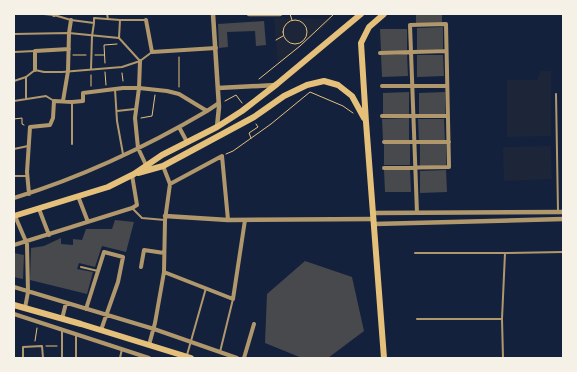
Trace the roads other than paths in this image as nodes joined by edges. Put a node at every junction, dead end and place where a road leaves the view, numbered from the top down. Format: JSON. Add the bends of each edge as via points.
{"nodes":[{"id":1,"x":44,"y":14,"type":"edge"},
{"id":2,"x":108,"y":14,"type":"edge"},
{"id":3,"x":213,"y":14,"type":"edge"},
{"id":4,"x":249,"y":14,"type":"edge"},
{"id":5,"x":270,"y":14,"type":"edge"},
{"id":6,"x":280,"y":14,"type":"edge"},
{"id":7,"x":360,"y":14,"type":"edge"},
{"id":8,"x":384,"y":14,"type":"edge"},
{"id":9,"x":54,"y":15,"type":"edge"},
{"id":10,"x":108,"y":19,"type":"junction"},
{"id":11,"x":71,"y":20,"type":"junction"},
{"id":12,"x":120,"y":20,"type":"junction"},
{"id":13,"x":146,"y":20,"type":"joint"},
{"id":14,"x":94,"y":23,"type":"junction"},
{"id":15,"x":69,"y":33,"type":"junction"},
{"id":16,"x":14,"y":34,"type":"edge"},
{"id":17,"x":92,"y":36,"type":"junction"},
{"id":18,"x":119,"y":38,"type":"junction"},
{"id":19,"x":216,"y":48,"type":"junction"},
{"id":20,"x":69,"y":49,"type":"junction"},
{"id":21,"x":35,"y":51,"type":"junction"},
{"id":22,"x":446,"y":51,"type":"junction"},
{"id":23,"x":14,"y":52,"type":"edge"},
{"id":24,"x":152,"y":52,"type":"junction"},
{"id":25,"x":411,"y":52,"type":"junction"},
{"id":26,"x":380,"y":53,"type":"dead end"},
{"id":27,"x":140,"y":60,"type":"junction"},
{"id":28,"x":91,"y":69,"type":"junction"},
{"id":29,"x":35,"y":70,"type":"junction"},
{"id":30,"x":68,"y":71,"type":"junction"},
{"id":31,"x":26,"y":77,"type":"junction"},
{"id":32,"x":14,"y":81,"type":"edge"},
{"id":33,"x":277,"y":84,"type":"junction"},
{"id":34,"x":382,"y":86,"type":"dead end"},
{"id":35,"x":412,"y":86,"type":"junction"},
{"id":36,"x":447,"y":86,"type":"junction"},
{"id":37,"x":139,"y":88,"type":"junction"},
{"id":38,"x":218,"y":88,"type":"junction"},
{"id":39,"x":115,"y":89,"type":"junction"},
{"id":40,"x":556,"y":94,"type":"dead end"},
{"id":41,"x":26,"y":100,"type":"junction"},
{"id":42,"x":14,"y":101,"type":"edge"},
{"id":43,"x":54,"y":101,"type":"junction"},
{"id":44,"x":63,"y":101,"type":"junction"},
{"id":45,"x":72,"y":102,"type":"junction"},
{"id":46,"x":219,"y":103,"type":"junction"},
{"id":47,"x":137,"y":109,"type":"junction"},
{"id":48,"x":117,"y":111,"type":"junction"},
{"id":49,"x":207,"y":111,"type":"junction"},
{"id":50,"x":382,"y":116,"type":"dead end"},
{"id":51,"x":413,"y":116,"type":"junction"},
{"id":52,"x":448,"y":116,"type":"junction"},
{"id":53,"x":366,"y":122,"type":"junction"},
{"id":54,"x":180,"y":127,"type":"junction"},
{"id":55,"x":217,"y":127,"type":"junction"},
{"id":56,"x":187,"y":142,"type":"junction"},
{"id":57,"x":384,"y":142,"type":"dead end"},
{"id":58,"x":414,"y":142,"type":"junction"},
{"id":59,"x":448,"y":142,"type":"junction"},
{"id":60,"x":72,"y":144,"type":"dead end"},
{"id":61,"x":29,"y":146,"type":"junction"},
{"id":62,"x":14,"y":148,"type":"edge"},
{"id":63,"x":138,"y":148,"type":"junction"},
{"id":64,"x":124,"y":155,"type":"junction"},
{"id":65,"x":146,"y":165,"type":"junction"},
{"id":66,"x":163,"y":166,"type":"junction"},
{"id":67,"x":384,"y":168,"type":"dead end"},
{"id":68,"x":415,"y":168,"type":"junction"},
{"id":69,"x":133,"y":175,"type":"junction"},
{"id":70,"x":14,"y":176,"type":"edge"},
{"id":71,"x":28,"y":176,"type":"junction"},
{"id":72,"x":170,"y":184,"type":"junction"},
{"id":73,"x":29,"y":194,"type":"junction"},
{"id":74,"x":78,"y":196,"type":"junction"},
{"id":75,"x":14,"y":198,"type":"edge"},
{"id":76,"x":132,"y":208,"type":"junction"},
{"id":77,"x":39,"y":209,"type":"junction"},
{"id":78,"x":560,"y":212,"type":"edge"},
{"id":79,"x":417,"y":213,"type":"junction"},
{"id":80,"x":15,"y":216,"type":"edge"},
{"id":81,"x":165,"y":218,"type":"junction"},
{"id":82,"x":374,"y":219,"type":"junction"},
{"id":83,"x":560,"y":219,"type":"edge"},
{"id":84,"x":228,"y":220,"type":"junction"},
{"id":85,"x":245,"y":220,"type":"junction"},
{"id":86,"x":88,"y":222,"type":"junction"},
{"id":87,"x":49,"y":235,"type":"junction"},
{"id":88,"x":26,"y":242,"type":"junction"},
{"id":89,"x":14,"y":245,"type":"edge"},
{"id":90,"x":563,"y":252,"type":"edge"},
{"id":91,"x":164,"y":253,"type":"junction"},
{"id":92,"x":415,"y":253,"type":"dead end"},
{"id":93,"x":505,"y":254,"type":"junction"},
{"id":94,"x":82,"y":267,"type":"dead end"},
{"id":95,"x":141,"y":267,"type":"dead end"},
{"id":96,"x":98,"y":271,"type":"junction"},
{"id":97,"x":164,"y":272,"type":"junction"},
{"id":98,"x":14,"y":287,"type":"edge"},
{"id":99,"x":206,"y":288,"type":"junction"},
{"id":100,"x":28,"y":292,"type":"junction"},
{"id":101,"x":233,"y":299,"type":"junction"},
{"id":102,"x":66,"y":303,"type":"junction"},
{"id":103,"x":14,"y":305,"type":"edge"},
{"id":104,"x":25,"y":308,"type":"junction"},
{"id":105,"x":86,"y":309,"type":"junction"},
{"id":106,"x":14,"y":314,"type":"edge"},
{"id":107,"x":106,"y":315,"type":"junction"},
{"id":108,"x":62,"y":318,"type":"junction"},
{"id":109,"x":417,"y":319,"type":"dead end"},
{"id":110,"x":502,"y":319,"type":"junction"},
{"id":111,"x":254,"y":324,"type":"dead end"},
{"id":112,"x":62,"y":329,"type":"junction"},
{"id":113,"x":154,"y":329,"type":"junction"},
{"id":114,"x":101,"y":330,"type":"junction"},
{"id":115,"x":76,"y":334,"type":"junction"},
{"id":116,"x":190,"y":342,"type":"junction"},
{"id":117,"x":149,"y":345,"type":"junction"},
{"id":118,"x":122,"y":349,"type":"junction"},
{"id":119,"x":220,"y":352,"type":"junction"},
{"id":120,"x":189,"y":357,"type":"edge"},
{"id":121,"x":229,"y":357,"type":"edge"},
{"id":122,"x":23,"y":358,"type":"edge"},
{"id":123,"x":43,"y":358,"type":"edge"},
{"id":124,"x":62,"y":358,"type":"edge"},
{"id":125,"x":76,"y":358,"type":"edge"},
{"id":126,"x":120,"y":358,"type":"edge"},
{"id":127,"x":149,"y":358,"type":"edge"},
{"id":128,"x":237,"y":358,"type":"edge"},
{"id":129,"x":244,"y":358,"type":"edge"},
{"id":130,"x":384,"y":358,"type":"edge"},
{"id":131,"x":503,"y":358,"type":"edge"}],
"edges":[{"from":1,"to":9,"type":"lane"},
{"from":2,"to":10,"type":"lane"},
{"from":3,"to":19,"type":"street"},
{"from":4,"to":5,"type":"street"},
{"from":5,"to":6,"type":"street"},
{"from":7,"to":33,"type":"main road"},
{"from":8,"to":53,"type":"main road","via":[[369,27],[361,43]]},
{"from":9,"to":11,"type":"lane"},
{"from":10,"to":12,"type":"lane"},
{"from":10,"to":14,"type":"lane","via":[[94,18]]},
{"from":11,"to":14,"type":"lane"},
{"from":11,"to":15,"type":"street"},
{"from":12,"to":13,"type":"lane"},
{"from":12,"to":18,"type":"lane"},
{"from":13,"to":24,"type":"street"},
{"from":14,"to":17,"type":"lane"},
{"from":15,"to":16,"type":"lane"},
{"from":15,"to":17,"type":"lane"},
{"from":15,"to":20,"type":"street"},
{"from":17,"to":18,"type":"lane"},
{"from":17,"to":28,"type":"lane"},
{"from":18,"to":27,"type":"lane"},
{"from":19,"to":24,"type":"street"},
{"from":19,"to":38,"type":"street"},
{"from":20,"to":21,"type":"street"},
{"from":20,"to":30,"type":"street"},
{"from":21,"to":23,"type":"lane"},
{"from":21,"to":29,"type":"street"},
{"from":22,"to":25,"type":"street"},
{"from":22,"to":25,"type":"street","via":[[446,24],[410,25]]},
{"from":22,"to":36,"type":"street"},
{"from":24,"to":27,"type":"lane"},
{"from":25,"to":26,"type":"street"},
{"from":25,"to":35,"type":"street"},
{"from":27,"to":28,"type":"lane","via":[[122,67]]},
{"from":27,"to":37,"type":"street"},
{"from":28,"to":30,"type":"lane"},
{"from":29,"to":30,"type":"lane"},
{"from":29,"to":31,"type":"lane"},
{"from":30,"to":44,"type":"street"},
{"from":31,"to":32,"type":"lane"},
{"from":31,"to":41,"type":"lane"},
{"from":33,"to":38,"type":"street"},
{"from":33,"to":55,"type":"main road"},
{"from":34,"to":35,"type":"street"},
{"from":35,"to":36,"type":"street"},
{"from":35,"to":51,"type":"street"},
{"from":36,"to":52,"type":"street"},
{"from":37,"to":39,"type":"street"},
{"from":37,"to":47,"type":"street"},
{"from":37,"to":49,"type":"street","via":[[179,94]]},
{"from":38,"to":46,"type":"street"},
{"from":39,"to":45,"type":"street","via":[[83,93],[83,101]]},
{"from":39,"to":48,"type":"lane"},
{"from":40,"to":78,"type":"lane"},
{"from":41,"to":42,"type":"lane"},
{"from":41,"to":43,"type":"lane","via":[[46,96]]},
{"from":43,"to":44,"type":"street"},
{"from":43,"to":61,"type":"street","via":[[50,125],[30,127]]},
{"from":44,"to":45,"type":"street"},
{"from":45,"to":60,"type":"lane"},
{"from":46,"to":49,"type":"street"},
{"from":46,"to":55,"type":"street"},
{"from":47,"to":48,"type":"lane"},
{"from":47,"to":63,"type":"street","via":[[135,118]]},
{"from":48,"to":64,"type":"lane"},
{"from":49,"to":54,"type":"street"},
{"from":50,"to":51,"type":"street"},
{"from":51,"to":52,"type":"street"},
{"from":51,"to":58,"type":"street"},
{"from":52,"to":59,"type":"street"},
{"from":53,"to":66,"type":"main road","via":[[352,96],[338,85],[324,81],[307,85],[284,96],[254,117]]},
{"from":53,"to":82,"type":"main road"},
{"from":54,"to":56,"type":"street"},
{"from":54,"to":63,"type":"street"},
{"from":55,"to":56,"type":"main road"},
{"from":56,"to":65,"type":"main road"},
{"from":57,"to":58,"type":"street"},
{"from":58,"to":59,"type":"street"},
{"from":58,"to":68,"type":"street"},
{"from":59,"to":68,"type":"street","via":[[449,167]]},
{"from":61,"to":62,"type":"lane"},
{"from":61,"to":71,"type":"street"},
{"from":63,"to":64,"type":"street"},
{"from":63,"to":65,"type":"street"},
{"from":64,"to":73,"type":"street","via":[[71,179]]},
{"from":65,"to":69,"type":"main road"},
{"from":66,"to":69,"type":"main road"},
{"from":66,"to":72,"type":"street"},
{"from":67,"to":68,"type":"street"},
{"from":68,"to":79,"type":"street"},
{"from":69,"to":74,"type":"main road","via":[[108,187]]},
{"from":69,"to":76,"type":"street","via":[[136,205]]},
{"from":70,"to":71,"type":"lane"},
{"from":71,"to":73,"type":"street"},
{"from":72,"to":81,"type":"street"},
{"from":72,"to":84,"type":"street","via":[[222,156]]},
{"from":73,"to":75,"type":"street"},
{"from":74,"to":77,"type":"main road"},
{"from":74,"to":86,"type":"street"},
{"from":76,"to":81,"type":"lane","via":[[142,218]]},
{"from":76,"to":86,"type":"street"},
{"from":77,"to":80,"type":"main road"},
{"from":77,"to":87,"type":"street"},
{"from":78,"to":79,"type":"street"},
{"from":78,"to":83,"type":"street"},
{"from":79,"to":82,"type":"street"},
{"from":80,"to":88,"type":"street"},
{"from":81,"to":84,"type":"street"},
{"from":81,"to":91,"type":"street"},
{"from":82,"to":83,"type":"street"},
{"from":82,"to":85,"type":"street"},
{"from":82,"to":130,"type":"main road"},
{"from":84,"to":85,"type":"street"},
{"from":85,"to":101,"type":"street"},
{"from":86,"to":87,"type":"street"},
{"from":87,"to":88,"type":"street"},
{"from":88,"to":89,"type":"street"},
{"from":88,"to":100,"type":"street"},
{"from":90,"to":93,"type":"lane"},
{"from":91,"to":95,"type":"street","via":[[144,250]]},
{"from":91,"to":97,"type":"street"},
{"from":92,"to":93,"type":"lane"},
{"from":93,"to":110,"type":"lane"},
{"from":94,"to":96,"type":"lane"},
{"from":96,"to":105,"type":"street"},
{"from":96,"to":107,"type":"street","via":[[104,252],[123,256],[118,282]]},
{"from":97,"to":99,"type":"street"},
{"from":97,"to":113,"type":"street"},
{"from":98,"to":100,"type":"street"},
{"from":99,"to":101,"type":"street"},
{"from":99,"to":116,"type":"lane"},
{"from":100,"to":102,"type":"street"},
{"from":100,"to":104,"type":"street"},
{"from":101,"to":119,"type":"lane"},
{"from":102,"to":105,"type":"street"},
{"from":102,"to":108,"type":"street"},
{"from":103,"to":104,"type":"main road"},
{"from":104,"to":108,"type":"main road"},
{"from":105,"to":107,"type":"street"},
{"from":106,"to":112,"type":"street"},
{"from":107,"to":113,"type":"street"},
{"from":107,"to":114,"type":"street"},
{"from":108,"to":114,"type":"main road"},
{"from":109,"to":110,"type":"lane"},
{"from":110,"to":131,"type":"lane"},
{"from":111,"to":129,"type":"street"},
{"from":112,"to":115,"type":"street"},
{"from":112,"to":124,"type":"lane"},
{"from":113,"to":116,"type":"street"},
{"from":113,"to":117,"type":"street"},
{"from":114,"to":117,"type":"main road"},
{"from":115,"to":118,"type":"street"},
{"from":115,"to":125,"type":"lane"},
{"from":116,"to":119,"type":"street"},
{"from":116,"to":120,"type":"lane"},
{"from":117,"to":120,"type":"main road"},
{"from":118,"to":126,"type":"lane"},
{"from":118,"to":127,"type":"street"},
{"from":119,"to":121,"type":"street"},
{"from":121,"to":128,"type":"street"},
{"from":122,"to":123,"type":"lane","via":[[23,347],[42,346]]}]}
